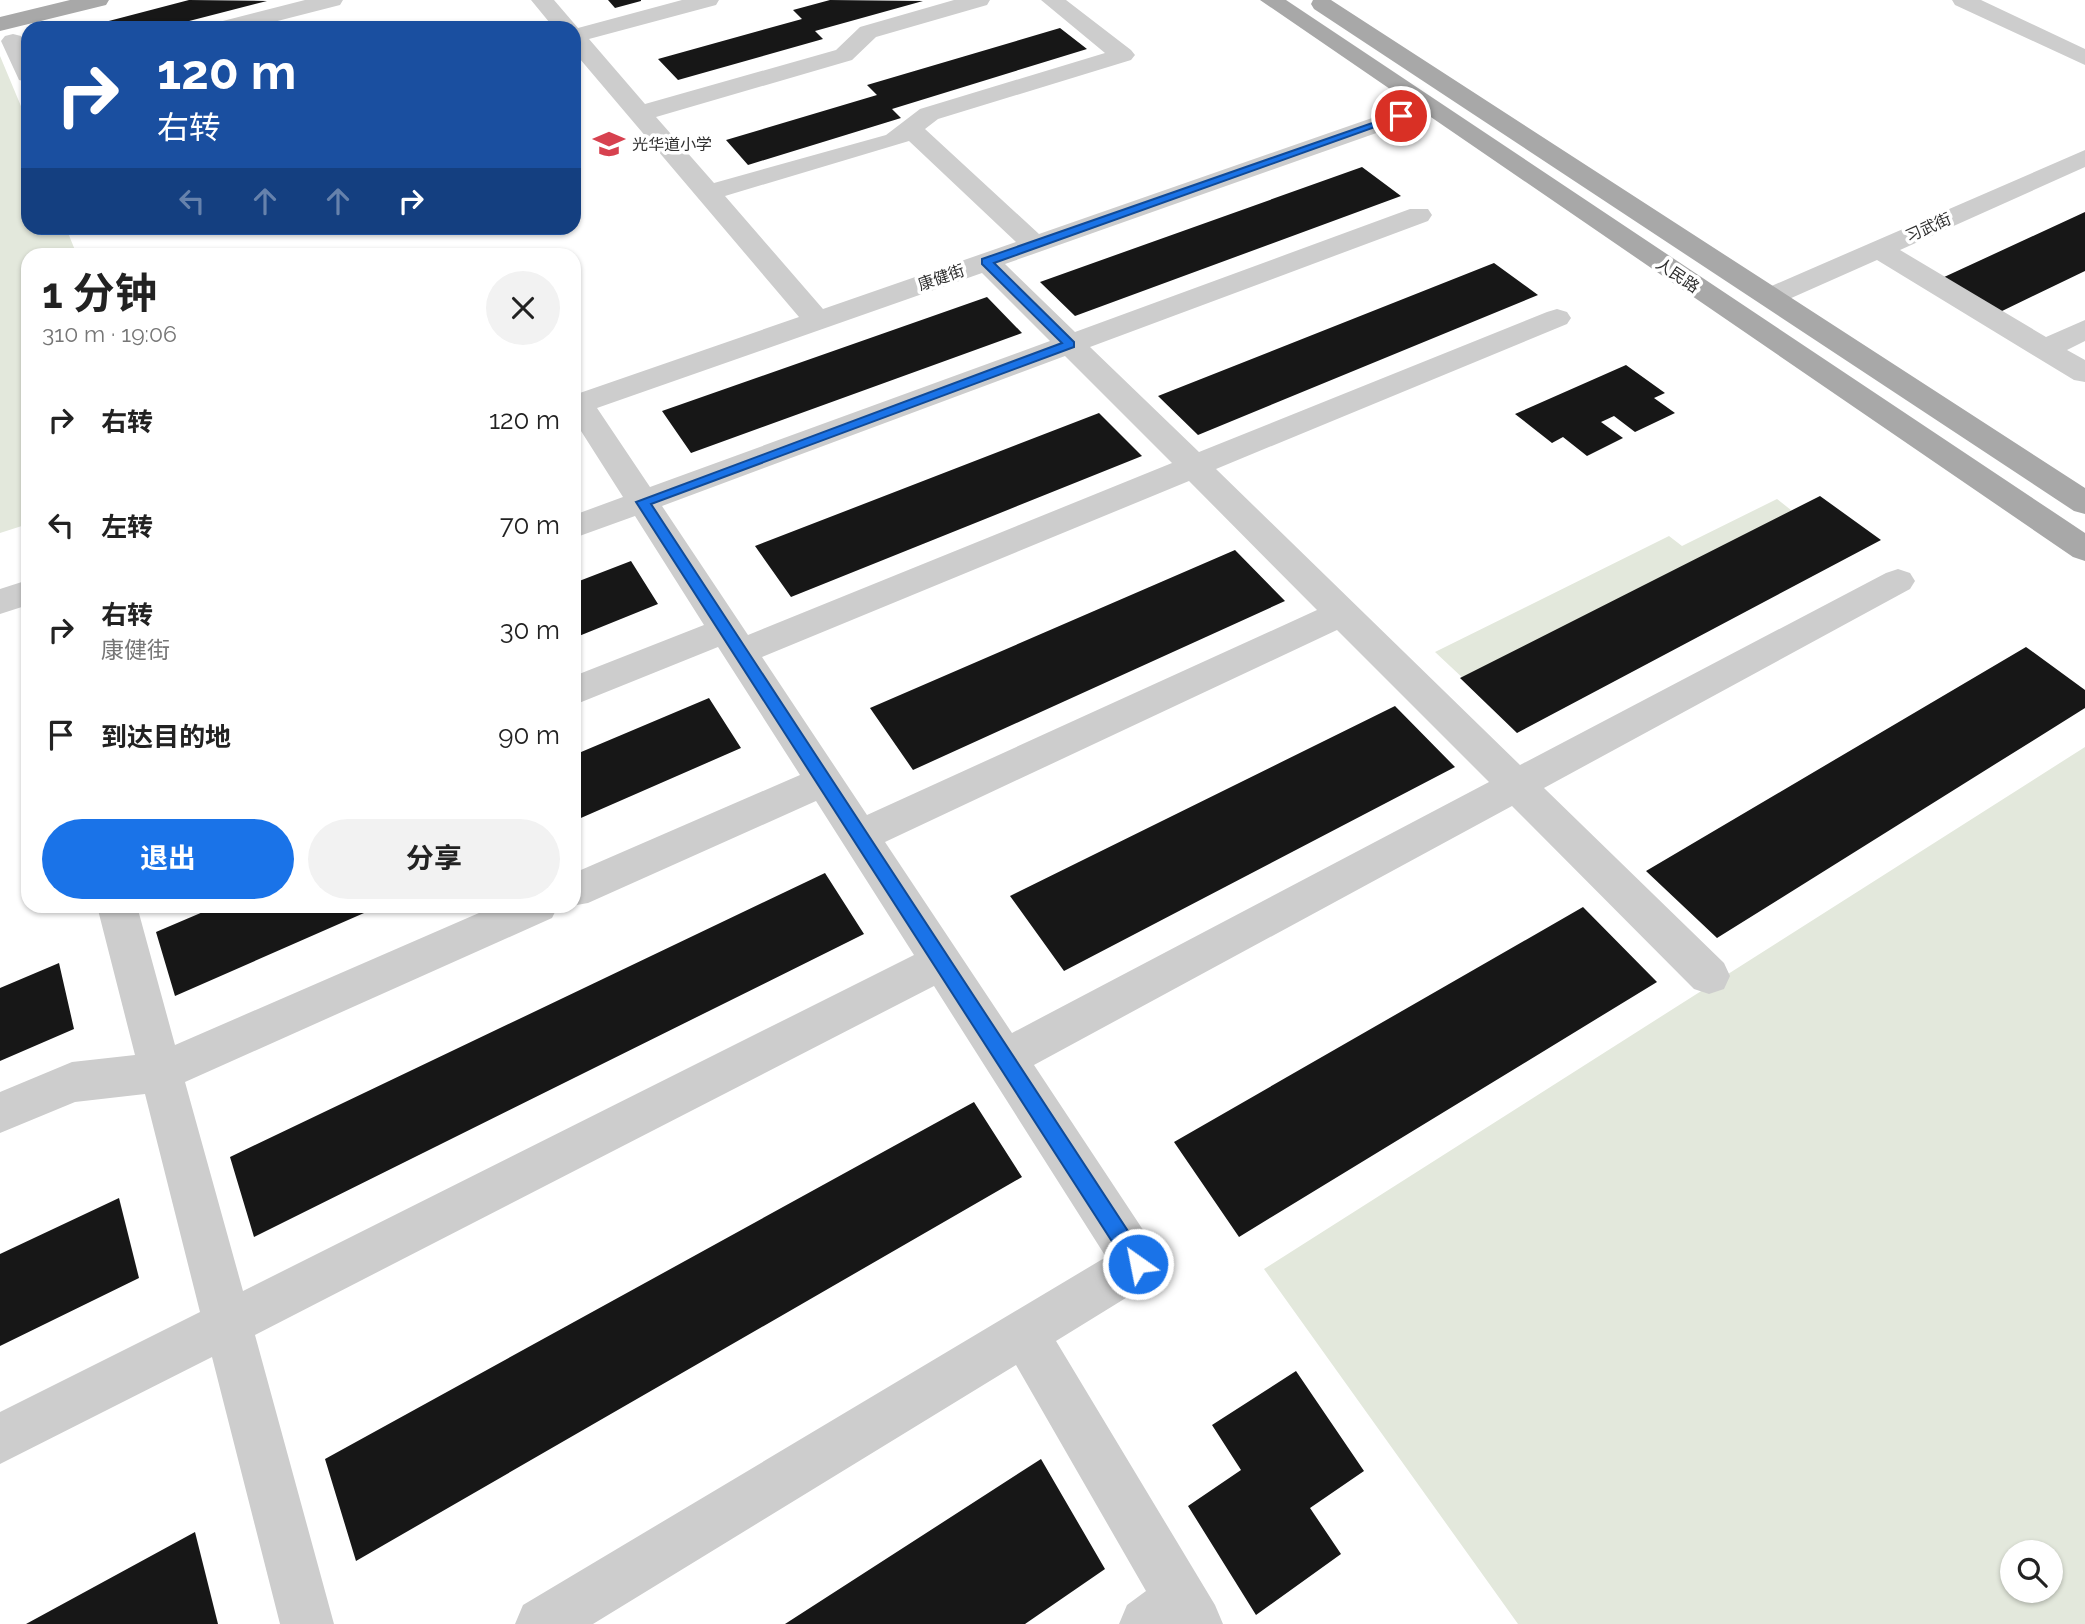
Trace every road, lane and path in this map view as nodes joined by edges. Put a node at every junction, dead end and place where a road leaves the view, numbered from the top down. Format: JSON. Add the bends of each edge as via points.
{"nodes":[{"id":1,"x":98,"y":0,"type":"edge"},
{"id":2,"x":332,"y":0,"type":"edge"},
{"id":3,"x":542,"y":0,"type":"edge"},
{"id":4,"x":708,"y":0,"type":"edge"},
{"id":5,"x":979,"y":0,"type":"edge"},
{"id":6,"x":1052,"y":0,"type":"edge"},
{"id":7,"x":1271,"y":0,"type":"edge"},
{"id":8,"x":1317,"y":0,"type":"edge"},
{"id":9,"x":2010,"y":0,"type":"edge"},
{"id":10,"x":1974,"y":5,"type":"edge"},
{"id":11,"x":39,"y":21,"type":"edge"},
{"id":12,"x":250,"y":21,"type":"edge"},
{"id":13,"x":560,"y":21,"type":"edge"},
{"id":14,"x":6,"y":33,"type":"edge"},
{"id":15,"x":581,"y":34,"type":"edge"},
{"id":16,"x":581,"y":44,"type":"edge"},
{"id":17,"x":2085,"y":58,"type":"edge"},
{"id":18,"x":21,"y":62,"type":"edge"},
{"id":19,"x":1427,"y":107,"type":"junction"},
{"id":20,"x":640,"y":113,"type":"junction"},
{"id":21,"x":911,"y":128,"type":"junction"},
{"id":22,"x":2085,"y":158,"type":"edge"},
{"id":23,"x":708,"y":193,"type":"junction"},
{"id":24,"x":1419,"y":215,"type":"dead end"},
{"id":25,"x":1035,"y":244,"type":"junction"},
{"id":26,"x":1879,"y":249,"type":"junction"},
{"id":27,"x":986,"y":261,"type":"junction"},
{"id":28,"x":1770,"y":297,"type":"junction"},
{"id":29,"x":1557,"y":318,"type":"dead end"},
{"id":30,"x":818,"y":321,"type":"junction"},
{"id":31,"x":2085,"y":329,"type":"edge"},
{"id":32,"x":1070,"y":344,"type":"junction"},
{"id":33,"x":2046,"y":349,"type":"junction"},
{"id":34,"x":2085,"y":373,"type":"edge"},
{"id":35,"x":581,"y":404,"type":"edge"},
{"id":36,"x":581,"y":411,"type":"edge"},
{"id":37,"x":1196,"y":468,"type":"junction"},
{"id":38,"x":643,"y":502,"type":"junction"},
{"id":39,"x":2085,"y":503,"type":"edge"},
{"id":40,"x":581,"y":524,"type":"edge"},
{"id":41,"x":2085,"y":549,"type":"edge"},
{"id":42,"x":1898,"y":581,"type":"dead end"},
{"id":43,"x":21,"y":594,"type":"edge"},
{"id":44,"x":0,"y":601,"type":"edge"},
{"id":45,"x":1342,"y":613,"type":"junction"},
{"id":46,"x":733,"y":641,"type":"junction"},
{"id":47,"x":581,"y":689,"type":"edge"},
{"id":48,"x":824,"y":781,"type":"junction"},
{"id":49,"x":1517,"y":787,"type":"junction"},
{"id":50,"x":860,"y":836,"type":"junction"},
{"id":51,"x":581,"y":888,"type":"edge"},
{"id":52,"x":119,"y":913,"type":"edge"},
{"id":53,"x":522,"y":913,"type":"edge"},
{"id":54,"x":941,"y":962,"type":"junction"},
{"id":55,"x":1709,"y":976,"type":"dead end"},
{"id":56,"x":1004,"y":1059,"type":"junction"},
{"id":57,"x":161,"y":1072,"type":"junction"},
{"id":58,"x":0,"y":1114,"type":"edge"},
{"id":59,"x":228,"y":1324,"type":"junction"},
{"id":60,"x":1024,"y":1333,"type":"junction"},
{"id":61,"x":0,"y":1439,"type":"edge"},
{"id":62,"x":1174,"y":1616,"type":"edge"},
{"id":63,"x":307,"y":1624,"type":"edge"},
{"id":64,"x":542,"y":1624,"type":"edge"}],
"edges":[{"from":1,"to":11,"type":"main road"},
{"from":2,"to":12,"type":"street"},
{"from":3,"to":13,"type":"street"},
{"from":4,"to":15,"type":"street"},
{"from":5,"to":20,"type":"street","via":[[868,32],[844,55]]},
{"from":6,"to":21,"type":"street","via":[[1123,55],[929,114]]},
{"from":7,"to":19,"type":"main road","name":"人民路"},
{"from":8,"to":28,"type":"main road","name":"人民路"},
{"from":9,"to":10,"type":"street"},
{"from":10,"to":17,"type":"street"},
{"from":14,"to":18,"type":"street"},
{"from":16,"to":20,"type":"street"},
{"from":19,"to":25,"type":"street","name":"康健街"},
{"from":19,"to":41,"type":"main road","name":"人民路"},
{"from":20,"to":23,"type":"street"},
{"from":21,"to":23,"type":"street","via":[[895,140]]},
{"from":21,"to":25,"type":"street"},
{"from":22,"to":26,"type":"street","name":"习武街"},
{"from":23,"to":30,"type":"street"},
{"from":24,"to":32,"type":"street"},
{"from":25,"to":27,"type":"street","name":"康健街"},
{"from":26,"to":28,"type":"street","name":"习武街"},
{"from":26,"to":33,"type":"street"},
{"from":27,"to":30,"type":"street","name":"康健街"},
{"from":27,"to":32,"type":"street"},
{"from":28,"to":39,"type":"main road","name":"人民路"},
{"from":29,"to":37,"type":"street"},
{"from":30,"to":35,"type":"street","name":"康健街"},
{"from":31,"to":33,"type":"street"},
{"from":32,"to":37,"type":"street"},
{"from":32,"to":38,"type":"street"},
{"from":33,"to":34,"type":"street"},
{"from":36,"to":38,"type":"street"},
{"from":37,"to":45,"type":"street"},
{"from":37,"to":46,"type":"street"},
{"from":38,"to":40,"type":"street"},
{"from":38,"to":46,"type":"street"},
{"from":42,"to":49,"type":"street"},
{"from":43,"to":44,"type":"street"},
{"from":45,"to":49,"type":"street"},
{"from":45,"to":50,"type":"street"},
{"from":46,"to":47,"type":"street"},
{"from":46,"to":48,"type":"street"},
{"from":48,"to":50,"type":"street"},
{"from":48,"to":51,"type":"street"},
{"from":49,"to":55,"type":"street"},
{"from":49,"to":56,"type":"street"},
{"from":50,"to":54,"type":"street"},
{"from":52,"to":57,"type":"street"},
{"from":53,"to":57,"type":"street"},
{"from":54,"to":56,"type":"street"},
{"from":54,"to":59,"type":"street"},
{"from":56,"to":60,"type":"street","via":[[1138,1264]]},
{"from":57,"to":58,"type":"street","via":[[72,1082]]},
{"from":57,"to":59,"type":"street"},
{"from":59,"to":61,"type":"street"},
{"from":59,"to":63,"type":"street"},
{"from":60,"to":62,"type":"street"},
{"from":60,"to":64,"type":"street"}]}
